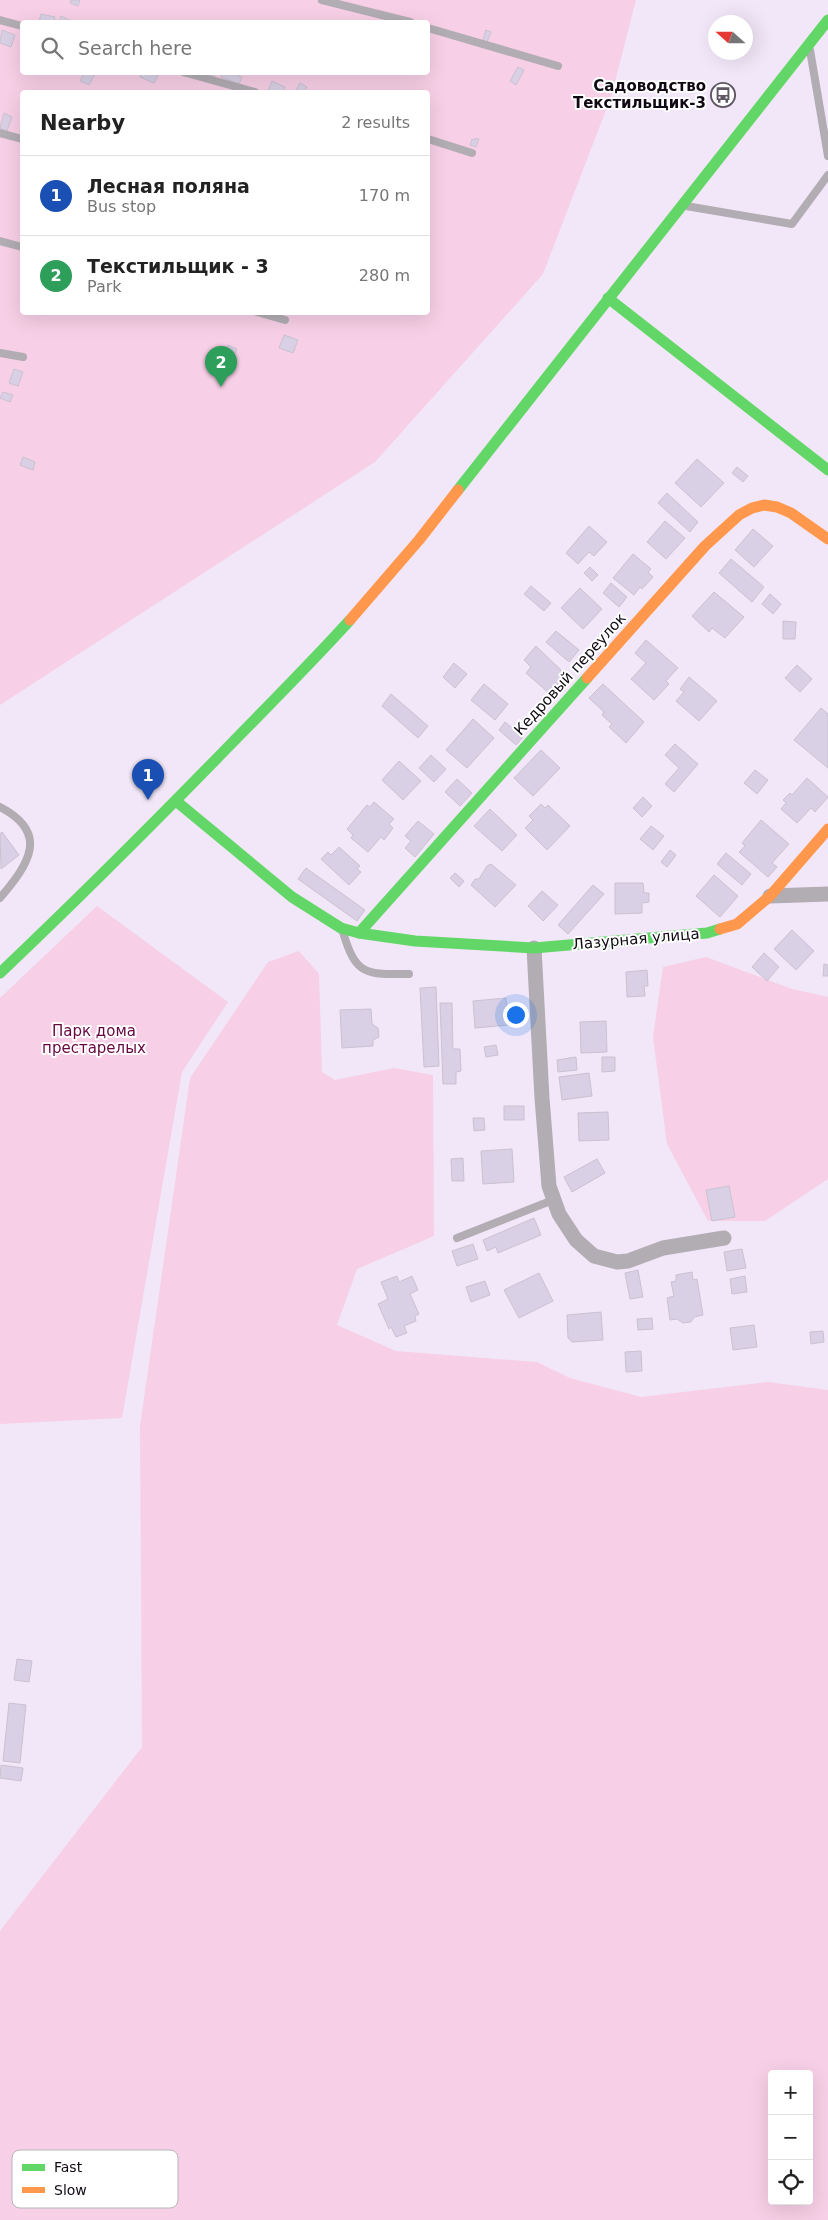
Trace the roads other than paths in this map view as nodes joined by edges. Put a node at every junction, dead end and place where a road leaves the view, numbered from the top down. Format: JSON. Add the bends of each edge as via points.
{"nodes":[{"id":1,"x":322,"y":0,"type":"edge"},
{"id":2,"x":0,"y":20,"type":"edge"},
{"id":3,"x":402,"y":20,"type":"edge"},
{"id":4,"x":828,"y":20,"type":"edge"},
{"id":5,"x":20,"y":25,"type":"edge"},
{"id":6,"x":430,"y":29,"type":"edge"},
{"id":7,"x":809,"y":43,"type":"junction"},
{"id":8,"x":558,"y":66,"type":"dead end"},
{"id":9,"x":194,"y":75,"type":"edge"},
{"id":10,"x":248,"y":90,"type":"edge"},
{"id":11,"x":0,"y":133,"type":"edge"},
{"id":12,"x":20,"y":138,"type":"edge"},
{"id":13,"x":430,"y":141,"type":"edge"},
{"id":14,"x":472,"y":153,"type":"dead end"},
{"id":15,"x":828,"y":156,"type":"edge"},
{"id":16,"x":828,"y":175,"type":"edge"},
{"id":17,"x":681,"y":205,"type":"junction"},
{"id":18,"x":0,"y":241,"type":"edge"},
{"id":19,"x":20,"y":246,"type":"edge"},
{"id":20,"x":608,"y":298,"type":"junction"},
{"id":21,"x":268,"y":315,"type":"edge"},
{"id":22,"x":285,"y":320,"type":"dead end"},
{"id":23,"x":0,"y":353,"type":"edge"},
{"id":24,"x":22,"y":357,"type":"dead end"},
{"id":25,"x":828,"y":470,"type":"edge"},
{"id":26,"x":828,"y":539,"type":"edge"},
{"id":27,"x":176,"y":801,"type":"junction"},
{"id":28,"x":0,"y":807,"type":"edge"},
{"id":29,"x":828,"y":828,"type":"edge"},
{"id":30,"x":828,"y":894,"type":"edge"},
{"id":31,"x":770,"y":896,"type":"junction"},
{"id":32,"x":0,"y":898,"type":"edge"},
{"id":33,"x":341,"y":928,"type":"junction"},
{"id":34,"x":359,"y":933,"type":"junction"},
{"id":35,"x":534,"y":948,"type":"junction"},
{"id":36,"x":0,"y":973,"type":"edge"},
{"id":37,"x":409,"y":974,"type":"dead end"},
{"id":38,"x":553,"y":1200,"type":"junction"},
{"id":39,"x":457,"y":1238,"type":"dead end"},
{"id":40,"x":724,"y":1238,"type":"dead end"}],
"edges":[{"from":1,"to":3,"type":"lane"},
{"from":2,"to":5,"type":"lane"},
{"from":4,"to":7,"type":"main road"},
{"from":6,"to":8,"type":"lane"},
{"from":7,"to":15,"type":"lane"},
{"from":7,"to":17,"type":"main road"},
{"from":9,"to":10,"type":"lane"},
{"from":11,"to":12,"type":"lane"},
{"from":13,"to":14,"type":"lane"},
{"from":16,"to":17,"type":"lane","via":[[792,224]]},
{"from":17,"to":20,"type":"main road"},
{"from":18,"to":19,"type":"lane"},
{"from":20,"to":25,"type":"main road"},
{"from":20,"to":27,"type":"main road","via":[[419,540],[323,650]]},
{"from":21,"to":22,"type":"lane"},
{"from":23,"to":24,"type":"lane"},
{"from":26,"to":34,"type":"main road","name":"Кедровый переулок","via":[[775,504],[750,508],[736,517],[705,546]]},
{"from":27,"to":33,"type":"main road","name":"Лазурная улица","via":[[292,897]]},
{"from":27,"to":36,"type":"main road"},
{"from":28,"to":32,"type":"lane","via":[[24,824],[31,843],[23,868]]},
{"from":29,"to":31,"type":"main road"},
{"from":30,"to":31,"type":"street"},
{"from":31,"to":35,"type":"main road","name":"Лазурная улица","via":[[737,924],[707,933]]},
{"from":33,"to":34,"type":"main road","name":"Лазурная улица"},
{"from":33,"to":37,"type":"lane","via":[[352,957],[366,971],[372,974]]},
{"from":34,"to":35,"type":"main road","name":"Лазурная улица","via":[[416,941]]},
{"from":35,"to":38,"type":"street","via":[[542,1107],[547,1172]]},
{"from":38,"to":39,"type":"lane"},
{"from":38,"to":40,"type":"street","via":[[576,1240],[594,1256],[605,1260],[628,1261],[663,1248]]}]}
